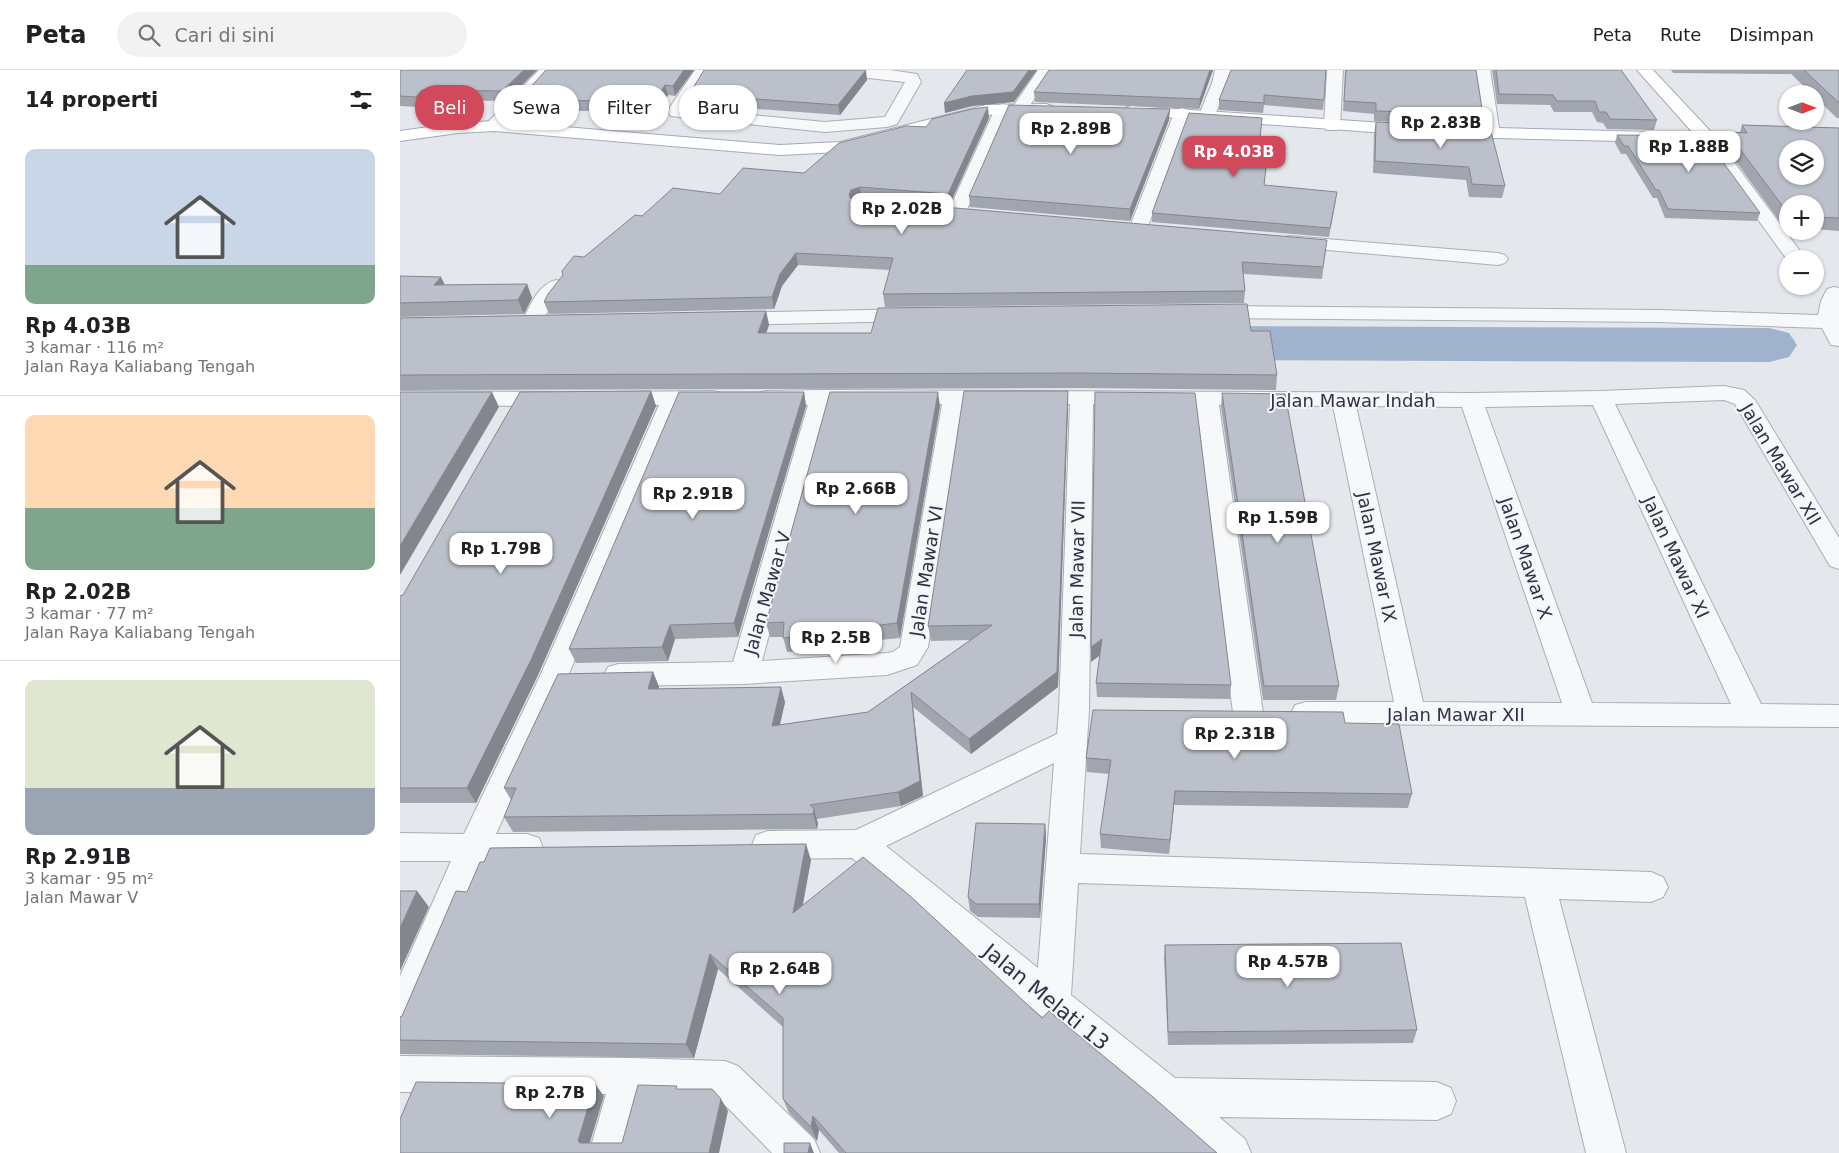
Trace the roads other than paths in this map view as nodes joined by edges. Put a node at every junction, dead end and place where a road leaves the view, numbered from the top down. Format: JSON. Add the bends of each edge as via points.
{"nodes":[{"id":1,"x":548,"y":70,"type":"edge"},
{"id":2,"x":703,"y":70,"type":"edge"},
{"id":3,"x":840,"y":70,"type":"edge"},
{"id":4,"x":1046,"y":70,"type":"edge"},
{"id":5,"x":1223,"y":70,"type":"edge"},
{"id":6,"x":1335,"y":70,"type":"edge"},
{"id":7,"x":1482,"y":70,"type":"edge"},
{"id":8,"x":1645,"y":70,"type":"edge"},
{"id":9,"x":534,"y":85,"type":"edge"},
{"id":10,"x":1020,"y":108,"type":"junction"},
{"id":11,"x":1003,"y":109,"type":"junction"},
{"id":12,"x":1058,"y":109,"type":"edge"},
{"id":13,"x":1116,"y":110,"type":"edge"},
{"id":14,"x":1182,"y":113,"type":"junction"},
{"id":15,"x":1206,"y":115,"type":"junction"},
{"id":16,"x":494,"y":126,"type":"edge"},
{"id":17,"x":1332,"y":126,"type":"junction"},
{"id":18,"x":542,"y":130,"type":"edge"},
{"id":19,"x":1492,"y":134,"type":"junction"},
{"id":20,"x":400,"y":136,"type":"edge"},
{"id":21,"x":1707,"y":138,"type":"junction"},
{"id":22,"x":975,"y":216,"type":"edge"},
{"id":23,"x":1119,"y":228,"type":"edge"},
{"id":24,"x":1138,"y":229,"type":"junction"},
{"id":25,"x":1158,"y":231,"type":"edge"},
{"id":26,"x":1267,"y":240,"type":"edge"},
{"id":27,"x":1789,"y":250,"type":"edge"},
{"id":28,"x":1498,"y":259,"type":"dead end"},
{"id":29,"x":556,"y":286,"type":"edge"},
{"id":30,"x":1831,"y":290,"type":"edge"},
{"id":31,"x":1189,"y":312,"type":"edge"},
{"id":32,"x":935,"y":314,"type":"edge"},
{"id":33,"x":710,"y":320,"type":"edge"},
{"id":34,"x":533,"y":323,"type":"edge"},
{"id":35,"x":1834,"y":332,"type":"edge"},
{"id":36,"x":1736,"y":395,"type":"joint"},
{"id":37,"x":822,"y":397,"type":"junction"},
{"id":38,"x":1082,"y":397,"type":"junction"},
{"id":39,"x":400,"y":398,"type":"edge"},
{"id":40,"x":954,"y":398,"type":"junction"},
{"id":41,"x":1601,"y":398,"type":"junction"},
{"id":42,"x":517,"y":399,"type":"junction"},
{"id":43,"x":673,"y":399,"type":"junction"},
{"id":44,"x":1207,"y":399,"type":"junction"},
{"id":45,"x":1472,"y":400,"type":"junction"},
{"id":46,"x":1343,"y":401,"type":"junction"},
{"id":47,"x":503,"y":425,"type":"edge"},
{"id":48,"x":1839,"y":560,"type":"edge"},
{"id":49,"x":744,"y":673,"type":"junction"},
{"id":50,"x":554,"y":676,"type":"junction"},
{"id":51,"x":1102,"y":710,"type":"edge"},
{"id":52,"x":1219,"y":712,"type":"edge"},
{"id":53,"x":1248,"y":713,"type":"junction"},
{"id":54,"x":1411,"y":713,"type":"junction"},
{"id":55,"x":1580,"y":715,"type":"junction"},
{"id":56,"x":1751,"y":715,"type":"junction"},
{"id":57,"x":1839,"y":716,"type":"edge"},
{"id":58,"x":1072,"y":725,"type":"junction"},
{"id":59,"x":860,"y":844,"type":"junction"},
{"id":60,"x":740,"y":845,"type":"edge"},
{"id":61,"x":400,"y":847,"type":"edge"},
{"id":62,"x":552,"y":847,"type":"edge"},
{"id":63,"x":473,"y":848,"type":"junction"},
{"id":64,"x":1062,"y":868,"type":"junction"},
{"id":65,"x":1538,"y":883,"type":"junction"},
{"id":66,"x":1651,"y":887,"type":"dead end"},
{"id":67,"x":1053,"y":1002,"type":"junction"},
{"id":68,"x":400,"y":1018,"type":"edge"},
{"id":69,"x":400,"y":1074,"type":"edge"},
{"id":70,"x":630,"y":1076,"type":"junction"},
{"id":71,"x":1168,"y":1097,"type":"junction"},
{"id":72,"x":1437,"y":1101,"type":"dead end"},
{"id":73,"x":608,"y":1153,"type":"edge"},
{"id":74,"x":800,"y":1153,"type":"edge"},
{"id":75,"x":1231,"y":1153,"type":"edge"},
{"id":76,"x":1606,"y":1153,"type":"edge"}],
"edges":[{"from":1,"to":9,"type":"street"},
{"from":2,"to":3,"type":"street","via":[[676,110],[680,114],[825,127],[890,120],[913,82],[911,77]]},
{"from":4,"to":10,"type":"street"},
{"from":5,"to":15,"type":"street"},
{"from":6,"to":17,"type":"street"},
{"from":7,"to":19,"type":"street"},
{"from":8,"to":21,"type":"main road"},
{"from":10,"to":11,"type":"main road"},
{"from":10,"to":12,"type":"main road"},
{"from":11,"to":18,"type":"main road","via":[[986,110],[840,148],[809,150]]},
{"from":11,"to":22,"type":"street","via":[[946,214]]},
{"from":13,"to":14,"type":"main road"},
{"from":14,"to":15,"type":"main road"},
{"from":14,"to":24,"type":"street"},
{"from":15,"to":17,"type":"main road"},
{"from":16,"to":20,"type":"main road"},
{"from":17,"to":19,"type":"main road"},
{"from":19,"to":21,"type":"main road"},
{"from":21,"to":27,"type":"street"},
{"from":23,"to":24,"type":"street"},
{"from":24,"to":25,"type":"street"},
{"from":26,"to":28,"type":"street"},
{"from":29,"to":34,"type":"street","via":[[545,297]]},
{"from":30,"to":35,"type":"street","via":[[1829,308]]},
{"from":31,"to":35,"type":"street","via":[[1659,316]]},
{"from":32,"to":33,"type":"street"},
{"from":36,"to":41,"type":"street","name":"Jalan Mawar Indah"},
{"from":36,"to":48,"type":"street","name":"Jalan Mawar XII","via":[[1744,400]]},
{"from":37,"to":40,"type":"street","name":"Jalan Mawar Indah"},
{"from":37,"to":43,"type":"street","name":"Jalan Mawar Indah"},
{"from":37,"to":49,"type":"street","name":"Jalan Mawar V"},
{"from":38,"to":40,"type":"street","name":"Jalan Mawar Indah"},
{"from":38,"to":44,"type":"street","name":"Jalan Mawar Indah"},
{"from":38,"to":58,"type":"street","name":"Jalan Mawar VII"},
{"from":39,"to":42,"type":"street","name":"Jalan Mawar Indah"},
{"from":40,"to":49,"type":"street","name":"Jalan Mawar VI","via":[[911,655],[902,661],[886,664]]},
{"from":41,"to":45,"type":"street","name":"Jalan Mawar Indah"},
{"from":41,"to":56,"type":"street","name":"Jalan Mawar XI"},
{"from":42,"to":43,"type":"street","name":"Jalan Mawar Indah"},
{"from":42,"to":47,"type":"street"},
{"from":43,"to":50,"type":"street"},
{"from":44,"to":46,"type":"street","name":"Jalan Mawar Indah"},
{"from":44,"to":53,"type":"street"},
{"from":45,"to":46,"type":"street","name":"Jalan Mawar Indah"},
{"from":45,"to":55,"type":"street","name":"Jalan Mawar X"},
{"from":46,"to":54,"type":"street","name":"Jalan Mawar IX"},
{"from":49,"to":50,"type":"street","name":"Jalan Mawar VI"},
{"from":50,"to":63,"type":"street"},
{"from":51,"to":58,"type":"street"},
{"from":52,"to":53,"type":"street","name":"Jalan Mawar XII"},
{"from":53,"to":54,"type":"street","name":"Jalan Mawar XII"},
{"from":54,"to":55,"type":"street","name":"Jalan Mawar XII"},
{"from":55,"to":56,"type":"street","name":"Jalan Mawar XII"},
{"from":56,"to":57,"type":"street","name":"Jalan Mawar XII"},
{"from":58,"to":59,"type":"street"},
{"from":58,"to":64,"type":"street","name":"Jalan Mawar VII"},
{"from":59,"to":60,"type":"street"},
{"from":59,"to":67,"type":"street","name":"Jalan Melati 13"},
{"from":61,"to":63,"type":"street"},
{"from":62,"to":63,"type":"street"},
{"from":63,"to":68,"type":"street"},
{"from":64,"to":65,"type":"street"},
{"from":64,"to":67,"type":"street","name":"Jalan Mawar VII"},
{"from":65,"to":66,"type":"street"},
{"from":65,"to":76,"type":"street"},
{"from":67,"to":71,"type":"street","name":"Jalan Melati 13"},
{"from":69,"to":70,"type":"street"},
{"from":70,"to":73,"type":"street"},
{"from":70,"to":74,"type":"street","via":[[725,1079]]},
{"from":71,"to":72,"type":"street"},
{"from":71,"to":75,"type":"street","name":"Jalan Melati 13"}]}
